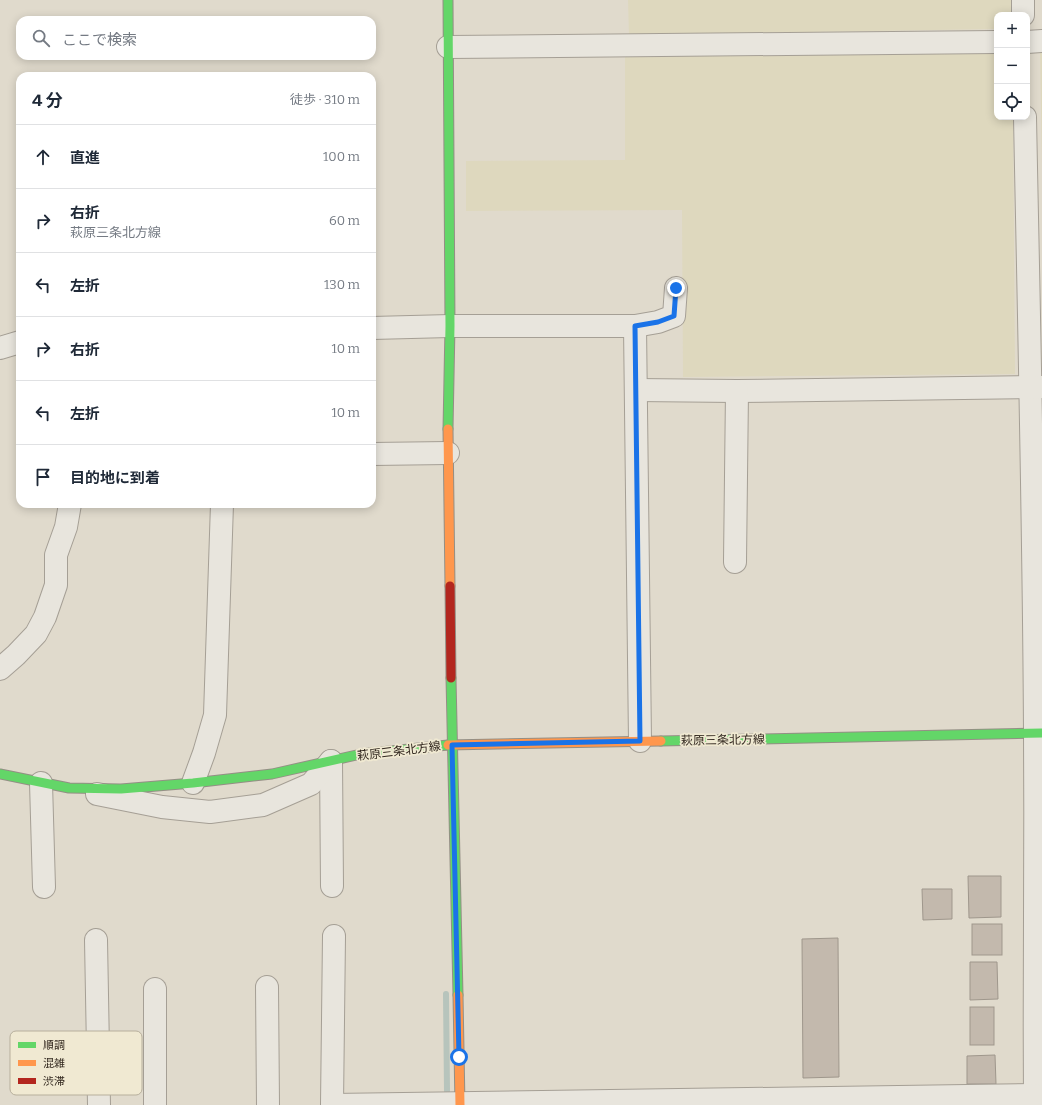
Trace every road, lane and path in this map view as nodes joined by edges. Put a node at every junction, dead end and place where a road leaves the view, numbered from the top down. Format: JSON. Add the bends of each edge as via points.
{"nodes":[{"id":1,"x":448,"y":0,"type":"edge"},
{"id":2,"x":1023,"y":0,"type":"edge"},
{"id":3,"x":1023,"y":12,"type":"edge"},
{"id":4,"x":1042,"y":41,"type":"edge"},
{"id":5,"x":994,"y":42,"type":"edge"},
{"id":6,"x":1030,"y":42,"type":"edge"},
{"id":7,"x":448,"y":47,"type":"junction"},
{"id":8,"x":1025,"y":120,"type":"edge"},
{"id":9,"x":676,"y":288,"type":"dead end"},
{"id":10,"x":450,"y":326,"type":"junction"},
{"id":11,"x":635,"y":326,"type":"junction"},
{"id":12,"x":376,"y":328,"type":"edge"},
{"id":13,"x":16,"y":343,"type":"edge"},
{"id":14,"x":0,"y":348,"type":"edge"},
{"id":15,"x":1036,"y":387,"type":"edge"},
{"id":16,"x":636,"y":390,"type":"junction"},
{"id":17,"x":737,"y":390,"type":"junction"},
{"id":18,"x":448,"y":453,"type":"junction"},
{"id":19,"x":376,"y":454,"type":"edge"},
{"id":20,"x":69,"y":508,"type":"edge"},
{"id":21,"x":222,"y":508,"type":"edge"},
{"id":22,"x":735,"y":562,"type":"dead end"},
{"id":23,"x":0,"y":669,"type":"edge"},
{"id":24,"x":1038,"y":734,"type":"edge"},
{"id":25,"x":640,"y":741,"type":"junction"},
{"id":26,"x":452,"y":745,"type":"junction"},
{"id":27,"x":331,"y":761,"type":"junction"},
{"id":28,"x":0,"y":774,"type":"edge"},
{"id":29,"x":42,"y":783,"type":"junction"},
{"id":30,"x":193,"y":783,"type":"junction"},
{"id":31,"x":69,"y":788,"type":"junction"},
{"id":32,"x":332,"y":886,"type":"dead end"},
{"id":33,"x":44,"y":887,"type":"dead end"},
{"id":34,"x":1038,"y":934,"type":"edge"},
{"id":35,"x":334,"y":936,"type":"dead end"},
{"id":36,"x":96,"y":940,"type":"dead end"},
{"id":37,"x":267,"y":988,"type":"dead end"},
{"id":38,"x":155,"y":989,"type":"dead end"},
{"id":39,"x":97,"y":1031,"type":"edge"},
{"id":40,"x":98,"y":1095,"type":"edge"},
{"id":41,"x":1035,"y":1100,"type":"edge"},
{"id":42,"x":460,"y":1104,"type":"edge"},
{"id":43,"x":98,"y":1105,"type":"edge"},
{"id":44,"x":155,"y":1105,"type":"edge"},
{"id":45,"x":268,"y":1105,"type":"edge"},
{"id":46,"x":332,"y":1105,"type":"edge"}],
"edges":[{"from":1,"to":7,"type":"street"},
{"from":2,"to":3,"type":"street"},
{"from":4,"to":6,"type":"street"},
{"from":5,"to":7,"type":"street"},
{"from":7,"to":10,"type":"street"},
{"from":8,"to":15,"type":"street"},
{"from":9,"to":11,"type":"street","via":[[674,316]]},
{"from":10,"to":11,"type":"street"},
{"from":10,"to":12,"type":"street"},
{"from":10,"to":18,"type":"street"},
{"from":11,"to":16,"type":"street"},
{"from":13,"to":14,"type":"street"},
{"from":15,"to":17,"type":"street"},
{"from":15,"to":24,"type":"street"},
{"from":16,"to":17,"type":"street"},
{"from":16,"to":25,"type":"street"},
{"from":17,"to":22,"type":"street"},
{"from":18,"to":19,"type":"street"},
{"from":18,"to":26,"type":"street"},
{"from":20,"to":23,"type":"street","via":[[56,555],[56,585],[45,617],[36,634]]},
{"from":21,"to":30,"type":"street","via":[[215,716]]},
{"from":24,"to":25,"type":"street","name":"萩原三条北方線"},
{"from":24,"to":34,"type":"street"},
{"from":25,"to":26,"type":"street","name":"萩原三条北方線"},
{"from":26,"to":27,"type":"street","name":"萩原三条北方線","via":[[361,754]]},
{"from":26,"to":42,"type":"street"},
{"from":27,"to":30,"type":"street","name":"萩原三条北方線","via":[[272,774]]},
{"from":27,"to":31,"type":"street","via":[[311,784],[263,805],[210,812],[162,806]]},
{"from":27,"to":32,"type":"street"},
{"from":28,"to":29,"type":"street","name":"萩原三条北方線"},
{"from":29,"to":31,"type":"street","name":"萩原三条北方線"},
{"from":29,"to":33,"type":"street"},
{"from":30,"to":31,"type":"street","name":"萩原三条北方線","via":[[121,789]]},
{"from":34,"to":41,"type":"street"},
{"from":35,"to":46,"type":"street"},
{"from":36,"to":39,"type":"street"},
{"from":37,"to":45,"type":"street"},
{"from":38,"to":44,"type":"street"},
{"from":40,"to":43,"type":"street"},
{"from":41,"to":42,"type":"street"},
{"from":42,"to":46,"type":"street"}]}
